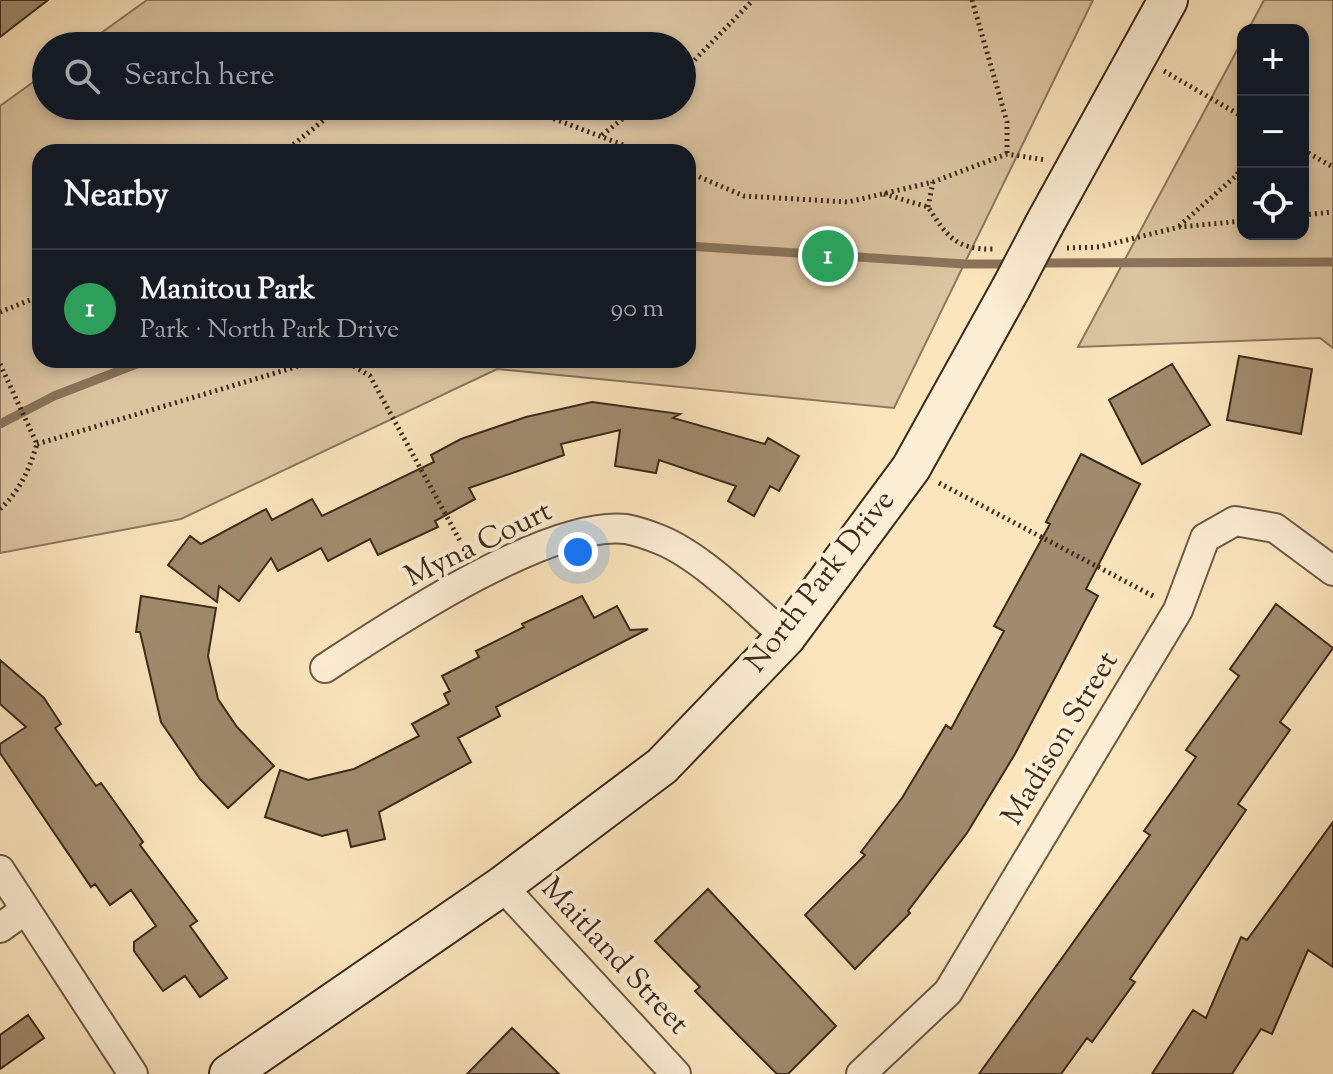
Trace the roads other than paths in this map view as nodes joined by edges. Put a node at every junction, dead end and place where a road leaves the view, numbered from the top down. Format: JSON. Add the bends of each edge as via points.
{"nodes":[{"id":1,"x":1168,"y":0,"type":"edge"},
{"id":2,"x":1333,"y":571,"type":"edge"},
{"id":3,"x":786,"y":637,"type":"junction"},
{"id":4,"x":325,"y":668,"type":"dead end"},
{"id":5,"x":0,"y":870,"type":"edge"},
{"id":6,"x":502,"y":886,"type":"junction"},
{"id":7,"x":25,"y":910,"type":"junction"},
{"id":8,"x":0,"y":928,"type":"edge"},
{"id":9,"x":133,"y":1074,"type":"edge"},
{"id":10,"x":229,"y":1074,"type":"edge"},
{"id":11,"x":676,"y":1074,"type":"edge"},
{"id":12,"x":861,"y":1074,"type":"edge"}],
"edges":[{"from":1,"to":3,"type":"main road","name":"North Park Drive","bridge":true,"via":[[911,468]]},
{"from":2,"to":12,"type":"street","name":"Madison Street","via":[[1275,528],[1235,521],[1205,538],[1178,610],[948,992]]},
{"from":3,"to":4,"type":"street","name":"Myna Court","via":[[694,560],[663,541],[626,529],[549,542]]},
{"from":3,"to":6,"type":"main road","name":"North Park Drive","via":[[662,766]]},
{"from":5,"to":7,"type":"street"},
{"from":6,"to":10,"type":"main road","name":"North Park Drive"},
{"from":6,"to":11,"type":"street","name":"Maitland Street"},
{"from":7,"to":8,"type":"street"},
{"from":7,"to":9,"type":"street"}]}
